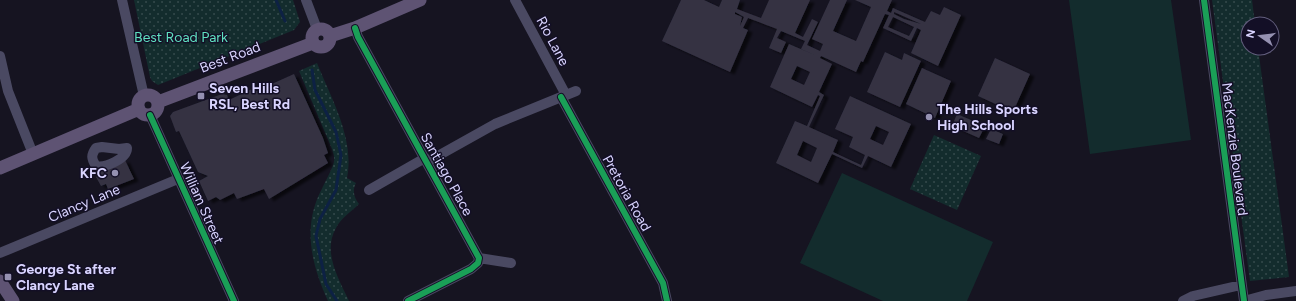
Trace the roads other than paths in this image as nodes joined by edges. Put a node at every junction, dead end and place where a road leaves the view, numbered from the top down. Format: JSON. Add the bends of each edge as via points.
{"nodes":[{"id":1,"x":122,"y":0,"type":"edge"},
{"id":2,"x":306,"y":0,"type":"edge"},
{"id":3,"x":420,"y":0,"type":"edge"},
{"id":4,"x":515,"y":0,"type":"edge"},
{"id":5,"x":1204,"y":0,"type":"edge"},
{"id":6,"x":355,"y":28,"type":"junction"},
{"id":7,"x":317,"y":29,"type":"junction"},
{"id":8,"x":330,"y":36,"type":"junction"},
{"id":9,"x":313,"y":43,"type":"junction"},
{"id":10,"x":0,"y":56,"type":"edge"},
{"id":11,"x":576,"y":90,"type":"dead end"},
{"id":12,"x":144,"y":96,"type":"junction"},
{"id":13,"x":563,"y":96,"type":"junction"},
{"id":14,"x":158,"y":102,"type":"junction"},
{"id":15,"x":145,"y":112,"type":"junction"},
{"id":16,"x":33,"y":154,"type":"junction"},
{"id":17,"x":426,"y":160,"type":"junction"},
{"id":18,"x":0,"y":168,"type":"edge"},
{"id":19,"x":178,"y":179,"type":"junction"},
{"id":20,"x":369,"y":190,"type":"dead end"},
{"id":21,"x":0,"y":253,"type":"edge"},
{"id":22,"x":479,"y":258,"type":"junction"},
{"id":23,"x":511,"y":263,"type":"dead end"},
{"id":24,"x":0,"y":281,"type":"edge"},
{"id":25,"x":1241,"y":285,"type":"junction"},
{"id":26,"x":1296,"y":291,"type":"edge"},
{"id":27,"x":13,"y":301,"type":"edge"},
{"id":28,"x":234,"y":301,"type":"edge"},
{"id":29,"x":408,"y":301,"type":"edge"},
{"id":30,"x":667,"y":301,"type":"edge"},
{"id":31,"x":1183,"y":301,"type":"edge"},
{"id":32,"x":1244,"y":301,"type":"edge"}],
"edges":[{"from":1,"to":12,"type":"street"},
{"from":2,"to":7,"type":"street"},
{"from":3,"to":6,"type":"main road"},
{"from":4,"to":13,"type":"street","name":"Rio Lane"},
{"from":5,"to":25,"type":"street","name":"MacKenzie Boulevard"},
{"from":6,"to":8,"type":"main road"},
{"from":6,"to":17,"type":"street","name":"Santiago Place"},
{"from":7,"to":8,"type":"main road","via":[[325,29]]},
{"from":7,"to":9,"type":"main road","via":[[312,35]]},
{"from":8,"to":9,"type":"main road","via":[[329,41],[323,46]]},
{"from":9,"to":14,"type":"main road","name":"Best Road"},
{"from":10,"to":16,"type":"street","via":[[8,91]]},
{"from":11,"to":13,"type":"street"},
{"from":12,"to":14,"type":"main road","via":[[152,96]]},
{"from":12,"to":15,"type":"main road","via":[[138,103]]},
{"from":13,"to":17,"type":"street","via":[[494,124]]},
{"from":13,"to":30,"type":"street","name":"Pretoria Road","via":[[663,283]]},
{"from":14,"to":15,"type":"main road","via":[[156,112]]},
{"from":15,"to":16,"type":"main road"},
{"from":15,"to":19,"type":"street","name":"William Street"},
{"from":16,"to":18,"type":"main road"},
{"from":17,"to":20,"type":"street"},
{"from":17,"to":22,"type":"street","name":"Santiago Place"},
{"from":19,"to":21,"type":"street","name":"Clancy Lane"},
{"from":19,"to":28,"type":"street","name":"William Street"},
{"from":22,"to":23,"type":"street"},
{"from":22,"to":29,"type":"street","via":[[471,269]]},
{"from":24,"to":27,"type":"main road"},
{"from":25,"to":31,"type":"street","via":[[1193,296]]},
{"from":25,"to":32,"type":"street","name":"MacKenzie Boulevard"},
{"from":26,"to":32,"type":"street"}]}
